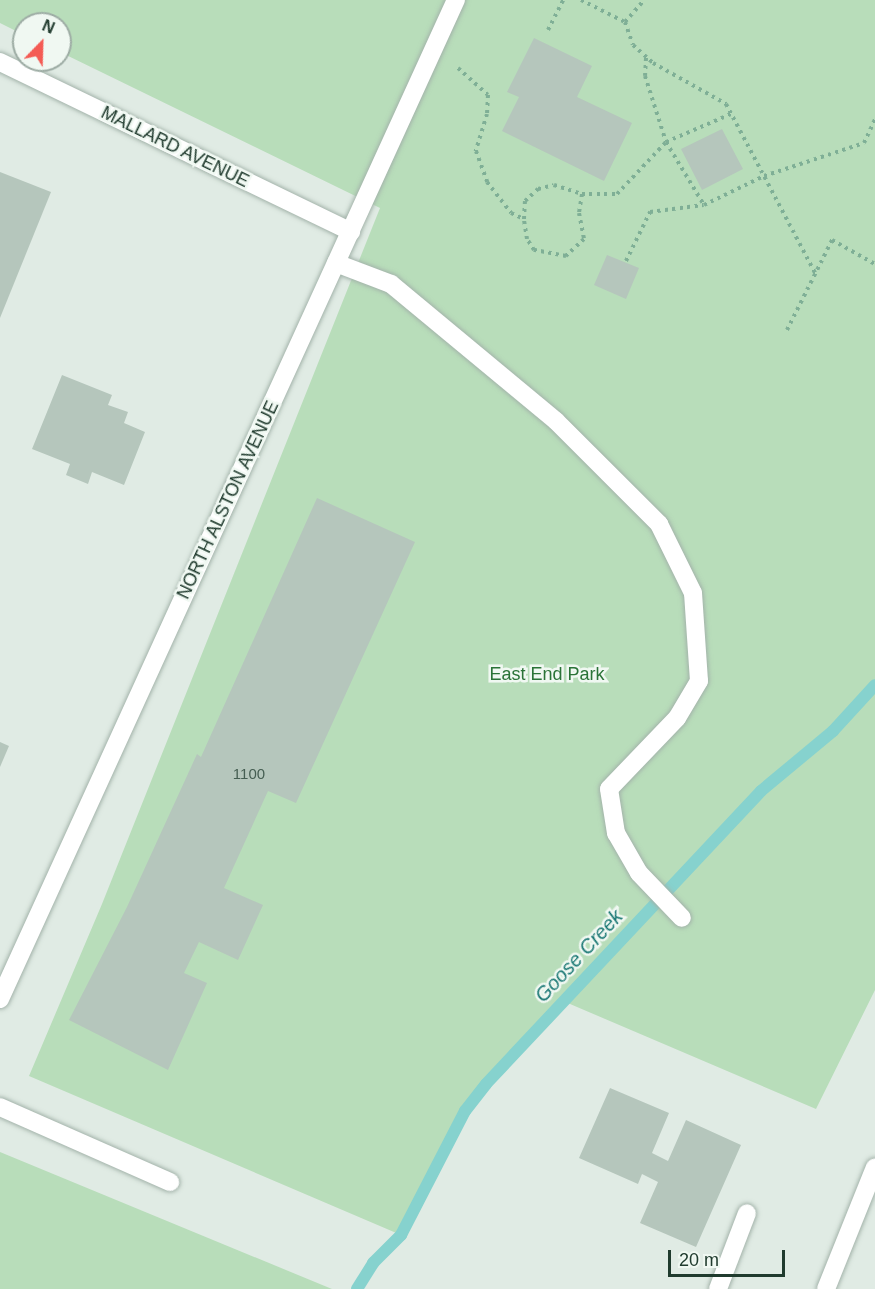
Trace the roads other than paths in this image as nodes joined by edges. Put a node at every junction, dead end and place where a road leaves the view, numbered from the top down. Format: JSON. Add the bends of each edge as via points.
{"nodes":[{"id":1,"x":456,"y":0,"type":"edge"},
{"id":2,"x":0,"y":62,"type":"edge"},
{"id":3,"x":351,"y":232,"type":"junction"},
{"id":4,"x":336,"y":263,"type":"junction"},
{"id":5,"x":682,"y":918,"type":"dead end"},
{"id":6,"x":0,"y":999,"type":"edge"},
{"id":7,"x":0,"y":1107,"type":"edge"},
{"id":8,"x":875,"y":1167,"type":"edge"},
{"id":9,"x":170,"y":1182,"type":"dead end"},
{"id":10,"x":747,"y":1213,"type":"dead end"},
{"id":11,"x":718,"y":1289,"type":"edge"},
{"id":12,"x":826,"y":1289,"type":"edge"}],
"edges":[{"from":1,"to":3,"type":"main road","name":"NORTH ALSTON AVENUE"},
{"from":2,"to":3,"type":"main road","name":"MALLARD AVENUE"},
{"from":3,"to":4,"type":"main road","name":"NORTH ALSTON AVENUE"},
{"from":4,"to":5,"type":"main road","via":[[391,284],[556,421],[659,524],[693,594],[699,681],[677,718],[609,789],[616,833],[639,873]]},
{"from":4,"to":6,"type":"main road","name":"NORTH ALSTON AVENUE"},
{"from":7,"to":9,"type":"main road"},
{"from":8,"to":12,"type":"main road"},
{"from":10,"to":11,"type":"main road"}]}
